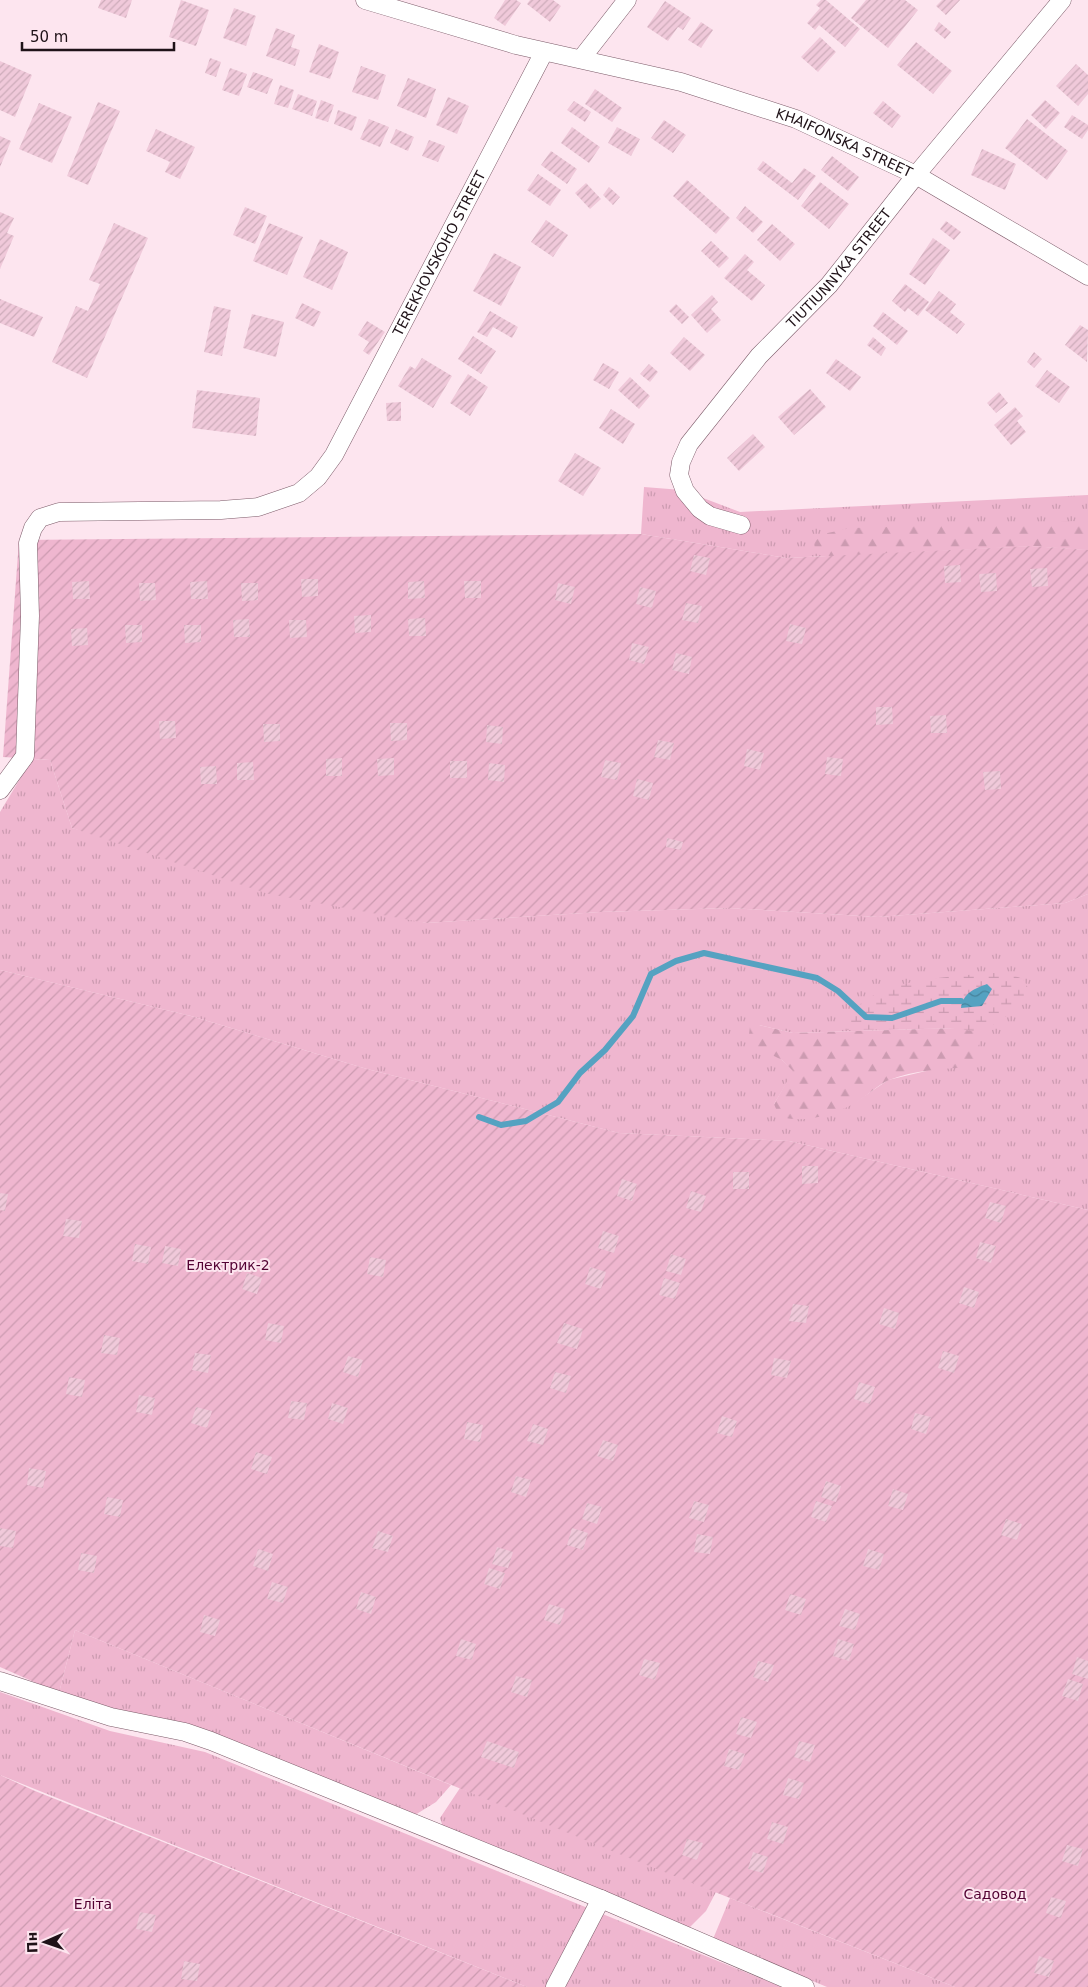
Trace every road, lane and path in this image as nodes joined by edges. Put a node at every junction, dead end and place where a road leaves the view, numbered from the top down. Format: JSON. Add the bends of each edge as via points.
{"nodes":[{"id":1,"x":365,"y":0,"type":"edge"},
{"id":2,"x":627,"y":0,"type":"edge"},
{"id":3,"x":1062,"y":0,"type":"edge"},
{"id":4,"x":544,"y":52,"type":"junction"},
{"id":5,"x":581,"y":60,"type":"junction"},
{"id":6,"x":916,"y":175,"type":"junction"},
{"id":7,"x":1088,"y":276,"type":"edge"},
{"id":8,"x":741,"y":525,"type":"dead end"},
{"id":9,"x":0,"y":790,"type":"edge"},
{"id":10,"x":0,"y":1681,"type":"edge"},
{"id":11,"x":601,"y":1899,"type":"junction"},
{"id":12,"x":555,"y":1987,"type":"edge"},
{"id":13,"x":805,"y":1987,"type":"edge"}],
"edges":[{"from":1,"to":4,"type":"street"},
{"from":2,"to":5,"type":"street"},
{"from":3,"to":6,"type":"street","name":"TIUTIUNNYKA STREET"},
{"from":4,"to":5,"type":"street"},
{"from":4,"to":9,"type":"street","name":"TEREKHOVSKOHO STREET","via":[[334,455],[318,476],[299,493],[258,507],[59,512],[40,518],[32,528],[28,543],[30,616],[24,756]]},
{"from":5,"to":6,"type":"street","name":"KHAIFONSKA STREET","via":[[726,94],[796,119]]},
{"from":6,"to":7,"type":"street","name":"KHAIFONSKA STREET"},
{"from":6,"to":8,"type":"street","name":"TIUTIUNNYKA STREET","via":[[829,285],[759,356],[689,444],[679,475],[685,491],[700,510]]},
{"from":10,"to":11,"type":"street","via":[[111,1717],[186,1732]]},
{"from":11,"to":12,"type":"street"},
{"from":11,"to":13,"type":"street"}]}
